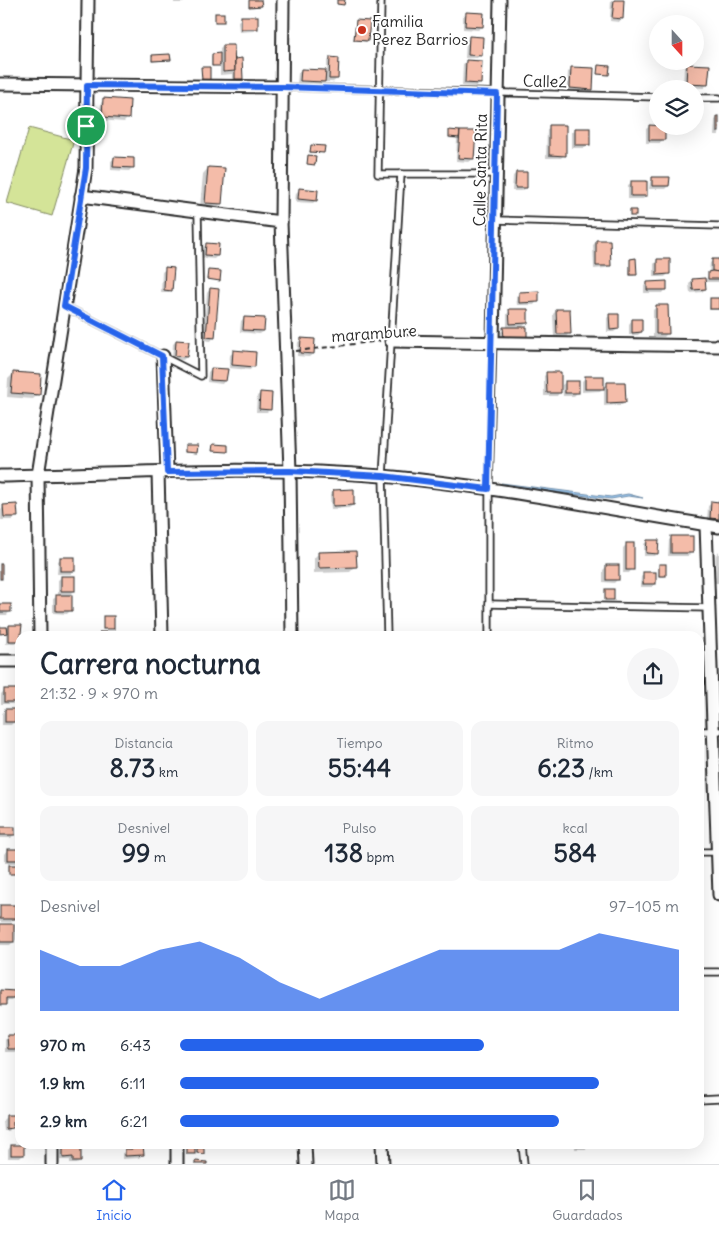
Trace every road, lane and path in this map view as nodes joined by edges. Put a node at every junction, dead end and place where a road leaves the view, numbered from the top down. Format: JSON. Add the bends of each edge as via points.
{"nodes":[{"id":1,"x":88,"y":0,"type":"edge"},
{"id":2,"x":283,"y":0,"type":"edge"},
{"id":3,"x":381,"y":0,"type":"edge"},
{"id":4,"x":500,"y":0,"type":"edge"},
{"id":5,"x":0,"y":84,"type":"edge"},
{"id":6,"x":87,"y":85,"type":"junction"},
{"id":7,"x":282,"y":87,"type":"junction"},
{"id":8,"x":380,"y":92,"type":"junction"},
{"id":9,"x":497,"y":94,"type":"junction"},
{"id":10,"x":649,"y":97,"type":"edge"},
{"id":11,"x":704,"y":98,"type":"edge"},
{"id":12,"x":719,"y":98,"type":"edge"},
{"id":13,"x":401,"y":174,"type":"junction"},
{"id":14,"x":496,"y":174,"type":"junction"},
{"id":15,"x":81,"y":196,"type":"junction"},
{"id":16,"x":198,"y":212,"type":"junction"},
{"id":17,"x":495,"y":220,"type":"junction"},
{"id":18,"x":281,"y":222,"type":"junction"},
{"id":19,"x":719,"y":226,"type":"edge"},
{"id":20,"x":64,"y":306,"type":"junction"},
{"id":21,"x":388,"y":340,"type":"junction"},
{"id":22,"x":493,"y":341,"type":"junction"},
{"id":23,"x":719,"y":346,"type":"edge"},
{"id":24,"x":293,"y":351,"type":"dead end"},
{"id":25,"x":162,"y":356,"type":"junction"},
{"id":26,"x":290,"y":471,"type":"junction"},
{"id":27,"x":163,"y":472,"type":"junction"},
{"id":28,"x":38,"y":475,"type":"junction"},
{"id":29,"x":0,"y":476,"type":"edge"},
{"id":30,"x":383,"y":476,"type":"junction"},
{"id":31,"x":488,"y":489,"type":"junction"},
{"id":32,"x":706,"y":525,"type":"junction"},
{"id":33,"x":719,"y":527,"type":"edge"},
{"id":34,"x":489,"y":604,"type":"junction"},
{"id":35,"x":709,"y":608,"type":"junction"},
{"id":36,"x":40,"y":631,"type":"edge"},
{"id":37,"x":162,"y":631,"type":"edge"},
{"id":38,"x":292,"y":631,"type":"edge"},
{"id":39,"x":387,"y":631,"type":"edge"},
{"id":40,"x":489,"y":631,"type":"edge"},
{"id":41,"x":0,"y":661,"type":"edge"},
{"id":42,"x":15,"y":661,"type":"edge"},
{"id":43,"x":716,"y":731,"type":"edge"},
{"id":44,"x":704,"y":852,"type":"edge"},
{"id":45,"x":718,"y":852,"type":"junction"},
{"id":46,"x":718,"y":865,"type":"edge"},
{"id":47,"x":719,"y":895,"type":"edge"},
{"id":48,"x":704,"y":972,"type":"edge"},
{"id":49,"x":719,"y":972,"type":"edge"},
{"id":50,"x":719,"y":1099,"type":"edge"},
{"id":51,"x":704,"y":1100,"type":"edge"},
{"id":52,"x":52,"y":1149,"type":"edge"},
{"id":53,"x":177,"y":1149,"type":"edge"},
{"id":54,"x":305,"y":1149,"type":"edge"},
{"id":55,"x":382,"y":1149,"type":"edge"},
{"id":56,"x":522,"y":1149,"type":"edge"},
{"id":57,"x":52,"y":1164,"type":"edge"},
{"id":58,"x":178,"y":1164,"type":"edge"},
{"id":59,"x":306,"y":1164,"type":"edge"},
{"id":60,"x":383,"y":1164,"type":"edge"},
{"id":61,"x":524,"y":1164,"type":"edge"}],
"edges":[{"from":1,"to":6,"type":"street"},
{"from":2,"to":7,"type":"street"},
{"from":3,"to":8,"type":"lane"},
{"from":4,"to":9,"type":"street","name":"Calle Santa Rita"},
{"from":5,"to":6,"type":"street"},
{"from":6,"to":7,"type":"street"},
{"from":6,"to":15,"type":"street","via":[[86,168]]},
{"from":7,"to":8,"type":"lane","name":"Calle2"},
{"from":7,"to":18,"type":"street"},
{"from":8,"to":9,"type":"lane","name":"Calle2"},
{"from":8,"to":13,"type":"lane","via":[[378,174]]},
{"from":9,"to":10,"type":"lane","name":"Calle2"},
{"from":9,"to":14,"type":"street","name":"Calle Santa Rita"},
{"from":11,"to":12,"type":"lane"},
{"from":13,"to":14,"type":"lane"},
{"from":13,"to":21,"type":"lane"},
{"from":14,"to":17,"type":"street","name":"Calle Santa Rita"},
{"from":15,"to":16,"type":"street"},
{"from":15,"to":20,"type":"street"},
{"from":16,"to":18,"type":"street"},
{"from":16,"to":25,"type":"lane","via":[[202,376]]},
{"from":17,"to":19,"type":"lane"},
{"from":17,"to":22,"type":"street","name":"Calle Santa Rita"},
{"from":18,"to":26,"type":"street"},
{"from":20,"to":25,"type":"lane"},
{"from":20,"to":28,"type":"street"},
{"from":21,"to":22,"type":"street"},
{"from":21,"to":24,"type":"path","name":"marambure"},
{"from":21,"to":30,"type":"lane"},
{"from":22,"to":23,"type":"street"},
{"from":22,"to":31,"type":"lane"},
{"from":25,"to":27,"type":"street"},
{"from":26,"to":27,"type":"street"},
{"from":26,"to":30,"type":"street"},
{"from":26,"to":38,"type":"street"},
{"from":27,"to":28,"type":"street"},
{"from":27,"to":37,"type":"street"},
{"from":28,"to":29,"type":"street"},
{"from":28,"to":36,"type":"street"},
{"from":30,"to":31,"type":"street"},
{"from":30,"to":39,"type":"lane"},
{"from":31,"to":32,"type":"street"},
{"from":31,"to":34,"type":"lane"},
{"from":32,"to":33,"type":"street"},
{"from":32,"to":35,"type":"street"},
{"from":34,"to":35,"type":"lane"},
{"from":34,"to":40,"type":"lane"},
{"from":35,"to":43,"type":"street"},
{"from":41,"to":42,"type":"street"},
{"from":43,"to":45,"type":"street"},
{"from":44,"to":45,"type":"lane"},
{"from":45,"to":46,"type":"street"},
{"from":46,"to":47,"type":"street"},
{"from":48,"to":49,"type":"lane"},
{"from":50,"to":51,"type":"lane"},
{"from":52,"to":57,"type":"street"},
{"from":53,"to":58,"type":"street"},
{"from":54,"to":59,"type":"street"},
{"from":55,"to":60,"type":"street"},
{"from":56,"to":61,"type":"lane"}]}
